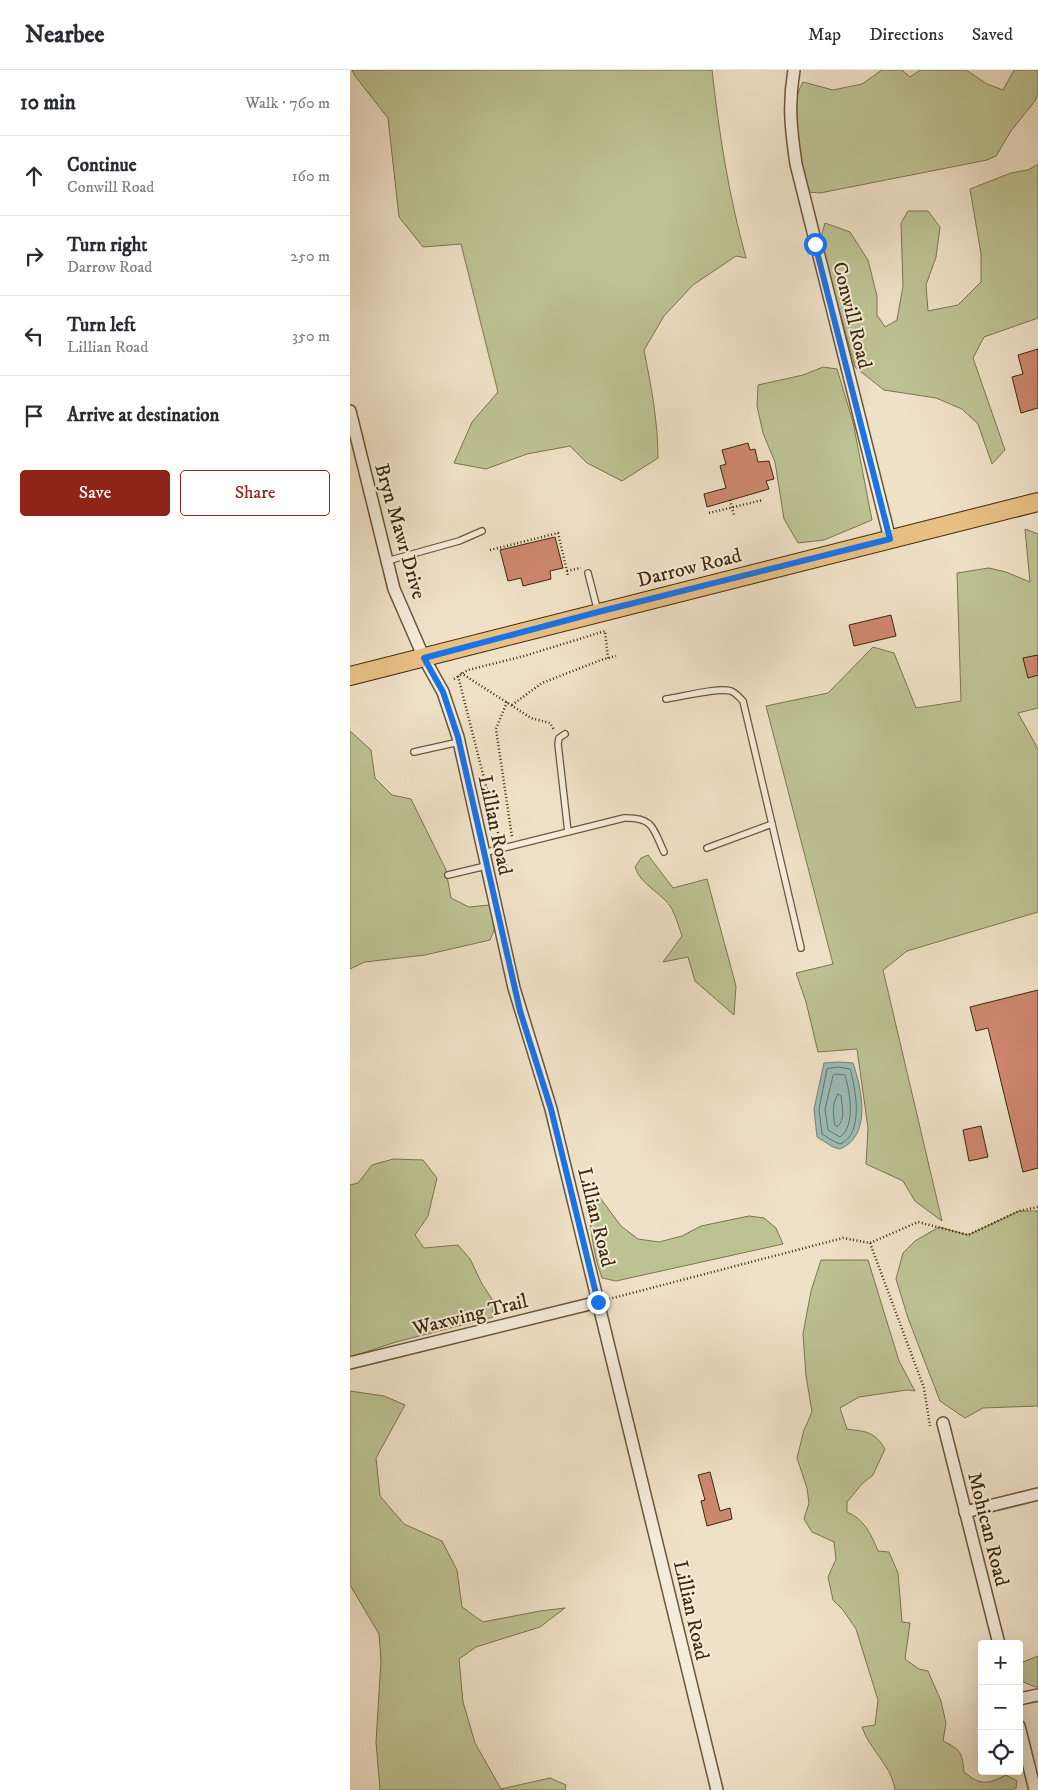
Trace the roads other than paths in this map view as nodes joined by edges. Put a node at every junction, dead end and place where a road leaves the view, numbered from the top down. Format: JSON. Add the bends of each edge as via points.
{"nodes":[{"id":1,"x":794,"y":70,"type":"edge"},
{"id":2,"x":350,"y":410,"type":"edge"},
{"id":3,"x":1038,"y":502,"type":"edge"},
{"id":4,"x":482,"y":530,"type":"dead end"},
{"id":5,"x":890,"y":539,"type":"junction"},
{"id":6,"x":387,"y":561,"type":"junction"},
{"id":7,"x":588,"y":570,"type":"road end"},
{"id":8,"x":598,"y":612,"type":"junction"},
{"id":9,"x":424,"y":658,"type":"junction"},
{"id":10,"x":350,"y":676,"type":"edge"},
{"id":11,"x":666,"y":699,"type":"dead end"},
{"id":12,"x":565,"y":734,"type":"dead end"},
{"id":13,"x":459,"y":742,"type":"junction"},
{"id":14,"x":414,"y":752,"type":"dead end"},
{"id":15,"x":772,"y":824,"type":"junction"},
{"id":16,"x":568,"y":832,"type":"junction"},
{"id":17,"x":708,"y":848,"type":"dead end"},
{"id":18,"x":664,"y":852,"type":"dead end"},
{"id":19,"x":483,"y":854,"type":"junction"},
{"id":20,"x":486,"y":866,"type":"junction"},
{"id":21,"x":448,"y":875,"type":"dead end"},
{"id":22,"x":801,"y":948,"type":"dead end"},
{"id":23,"x":598,"y":1302,"type":"junction"},
{"id":24,"x":350,"y":1363,"type":"edge"},
{"id":25,"x":943,"y":1423,"type":"road end"},
{"id":26,"x":1038,"y":1494,"type":"edge"},
{"id":27,"x":966,"y":1512,"type":"junction"},
{"id":28,"x":998,"y":1640,"type":"edge"},
{"id":29,"x":1038,"y":1695,"type":"edge"},
{"id":30,"x":1023,"y":1698,"type":"edge"},
{"id":31,"x":1020,"y":1730,"type":"edge"},
{"id":32,"x":717,"y":1790,"type":"edge"},
{"id":33,"x":1035,"y":1790,"type":"edge"}],
"edges":[{"from":1,"to":5,"type":"street","name":"Conwill Road","via":[[790,108],[796,164]]},
{"from":2,"to":6,"type":"street","name":"Bryn Mawr Drive"},
{"from":3,"to":5,"type":"main road","name":"Darrow Road"},
{"from":4,"to":6,"type":"lane"},
{"from":5,"to":8,"type":"main road","name":"Darrow Road"},
{"from":6,"to":9,"type":"street","name":"Bryn Mawr Drive","via":[[394,589]]},
{"from":7,"to":8,"type":"lane"},
{"from":8,"to":9,"type":"main road","name":"Darrow Road"},
{"from":9,"to":10,"type":"main road","name":"Darrow Road"},
{"from":9,"to":13,"type":"street","name":"Lillian Road","via":[[443,692]]},
{"from":11,"to":15,"type":"lane","via":[[729,690],[738,695],[743,701]]},
{"from":12,"to":16,"type":"lane","via":[[559,738],[558,744]]},
{"from":13,"to":14,"type":"lane"},
{"from":13,"to":19,"type":"street","name":"Lillian Road"},
{"from":15,"to":17,"type":"lane"},
{"from":15,"to":22,"type":"lane"},
{"from":16,"to":18,"type":"lane","via":[[624,818],[646,820]]},
{"from":16,"to":19,"type":"lane"},
{"from":19,"to":20,"type":"street","name":"Lillian Road"},
{"from":20,"to":21,"type":"lane"},
{"from":20,"to":23,"type":"street","name":"Lillian Road","via":[[520,1011],[551,1109]]},
{"from":23,"to":24,"type":"street","name":"Waxwing Trail"},
{"from":23,"to":32,"type":"street","name":"Lillian Road"},
{"from":25,"to":27,"type":"street","name":"Mohican Road"},
{"from":26,"to":27,"type":"street"},
{"from":27,"to":28,"type":"street","name":"Mohican Road"},
{"from":29,"to":30,"type":"street"},
{"from":31,"to":33,"type":"street"}]}
